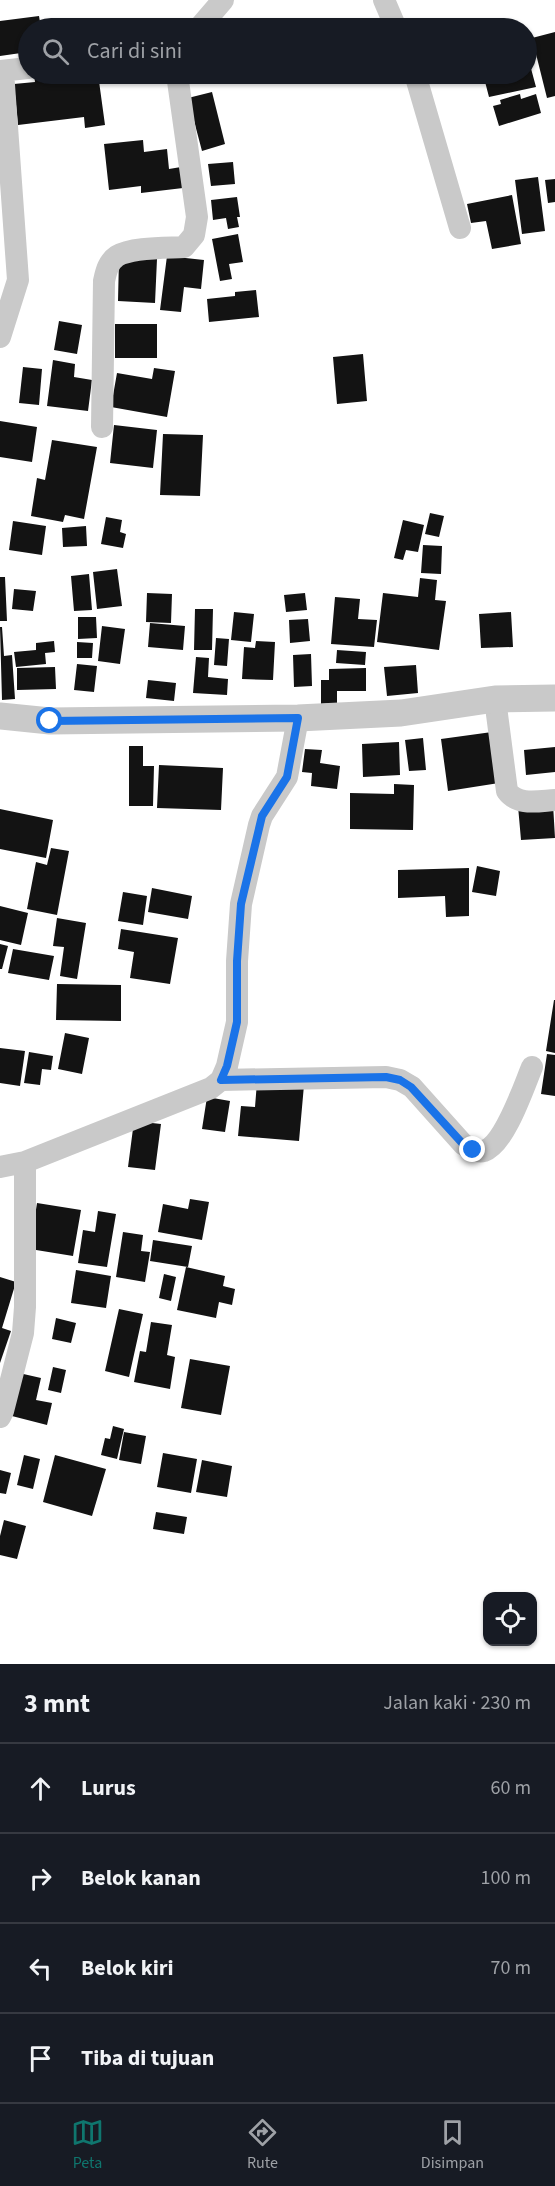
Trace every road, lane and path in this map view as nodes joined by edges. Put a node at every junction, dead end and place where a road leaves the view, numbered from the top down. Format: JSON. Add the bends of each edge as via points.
{"nodes":[{"id":1,"x":222,"y":0,"type":"edge"},
{"id":2,"x":384,"y":0,"type":"edge"},
{"id":3,"x":207,"y":18,"type":"edge"},
{"id":4,"x":392,"y":18,"type":"edge"},
{"id":5,"x":18,"y":69,"type":"edge"},
{"id":6,"x":1,"y":71,"type":"edge"},
{"id":7,"x":178,"y":84,"type":"edge"},
{"id":8,"x":418,"y":84,"type":"edge"},
{"id":9,"x":460,"y":228,"type":"dead end"},
{"id":10,"x":0,"y":337,"type":"edge"},
{"id":11,"x":102,"y":427,"type":"dead end"},
{"id":12,"x":555,"y":698,"type":"edge"},
{"id":13,"x":495,"y":699,"type":"junction"},
{"id":14,"x":0,"y":716,"type":"edge"},
{"id":15,"x":298,"y":718,"type":"junction"},
{"id":16,"x":555,"y":800,"type":"edge"},
{"id":17,"x":532,"y":1067,"type":"dead end"},
{"id":18,"x":221,"y":1080,"type":"junction"},
{"id":19,"x":25,"y":1162,"type":"junction"},
{"id":20,"x":0,"y":1167,"type":"edge"},
{"id":21,"x":0,"y":1417,"type":"edge"}],
"edges":[{"from":1,"to":3,"type":"street"},
{"from":2,"to":4,"type":"street"},
{"from":5,"to":6,"type":"street"},
{"from":6,"to":10,"type":"street","via":[[18,280]]},
{"from":7,"to":11,"type":"street","via":[[197,217],[194,236],[184,247],[116,256],[107,267]]},
{"from":8,"to":9,"type":"street"},
{"from":12,"to":13,"type":"street"},
{"from":13,"to":15,"type":"street","via":[[401,713]]},
{"from":13,"to":16,"type":"street","via":[[507,790],[512,798],[521,801]]},
{"from":14,"to":15,"type":"street","via":[[50,721]]},
{"from":15,"to":18,"type":"street","via":[[287,777],[262,816],[241,904],[237,1022]]},
{"from":17,"to":18,"type":"street","via":[[502,1135],[484,1151],[463,1144],[400,1080]]},
{"from":18,"to":19,"type":"street","via":[[212,1088]]},
{"from":19,"to":20,"type":"street"},
{"from":19,"to":21,"type":"street","via":[[23,1333]]}]}
